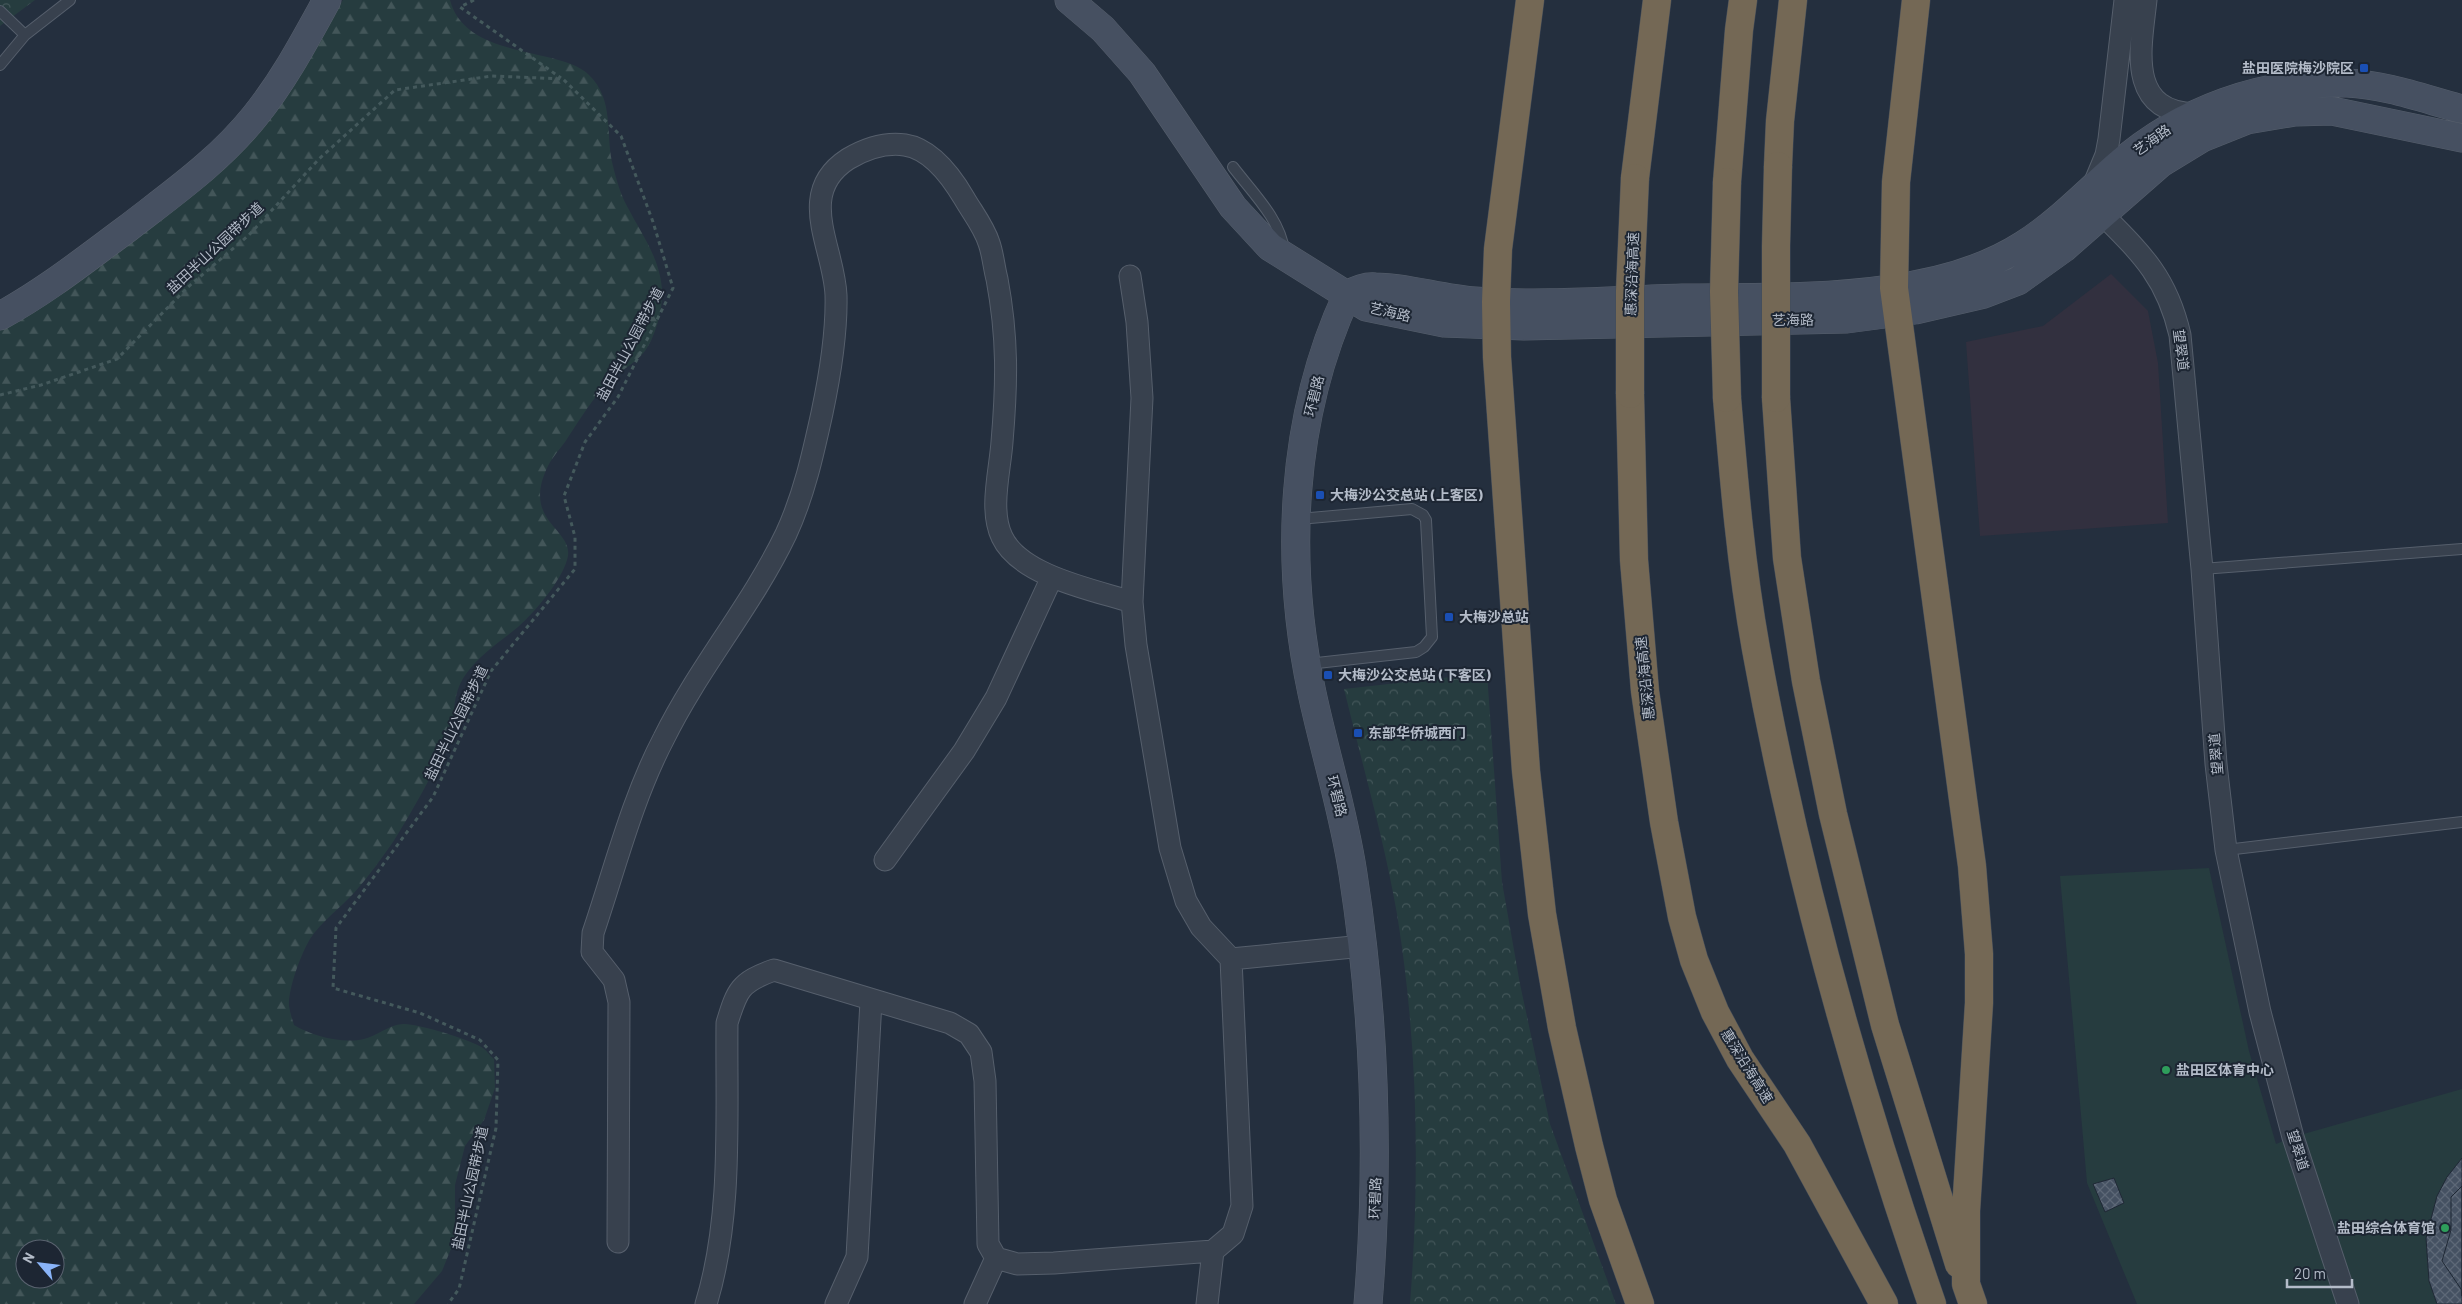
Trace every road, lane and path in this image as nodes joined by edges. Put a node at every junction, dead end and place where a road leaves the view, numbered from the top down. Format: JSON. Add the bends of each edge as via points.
{"nodes":[{"id":1,"x":70,"y":0,"type":"edge"},
{"id":2,"x":327,"y":0,"type":"edge"},
{"id":3,"x":474,"y":0,"type":"edge"},
{"id":4,"x":1069,"y":0,"type":"edge"},
{"id":5,"x":1530,"y":0,"type":"edge"},
{"id":6,"x":1657,"y":0,"type":"edge"},
{"id":7,"x":1743,"y":0,"type":"edge"},
{"id":8,"x":1794,"y":0,"type":"edge"},
{"id":9,"x":1916,"y":0,"type":"edge"},
{"id":10,"x":2125,"y":0,"type":"edge"},
{"id":11,"x":2146,"y":0,"type":"edge"},
{"id":12,"x":0,"y":10,"type":"edge"},
{"id":13,"x":25,"y":34,"type":"junction"},
{"id":14,"x":0,"y":65,"type":"edge"},
{"id":15,"x":563,"y":79,"type":"junction"},
{"id":16,"x":2462,"y":109,"type":"edge"},
{"id":17,"x":2194,"y":114,"type":"junction"},
{"id":18,"x":2462,"y":138,"type":"edge"},
{"id":19,"x":1233,"y":168,"type":"dead end"},
{"id":20,"x":2092,"y":187,"type":"junction"},
{"id":21,"x":2102,"y":214,"type":"junction"},
{"id":22,"x":1285,"y":257,"type":"junction"},
{"id":23,"x":1130,"y":276,"type":"dead end"},
{"id":24,"x":1347,"y":295,"type":"junction"},
{"id":25,"x":1895,"y":301,"type":"junction"},
{"id":26,"x":1496,"y":314,"type":"junction"},
{"id":27,"x":0,"y":316,"type":"edge"},
{"id":28,"x":0,"y":395,"type":"edge"},
{"id":29,"x":1296,"y":519,"type":"junction"},
{"id":30,"x":2462,"y":549,"type":"edge"},
{"id":31,"x":2202,"y":569,"type":"junction"},
{"id":32,"x":1052,"y":577,"type":"junction"},
{"id":33,"x":1132,"y":602,"type":"junction"},
{"id":34,"x":1307,"y":664,"type":"junction"},
{"id":35,"x":2462,"y":822,"type":"edge"},
{"id":36,"x":2226,"y":850,"type":"junction"},
{"id":37,"x":885,"y":860,"type":"dead end"},
{"id":38,"x":1363,"y":946,"type":"junction"},
{"id":39,"x":1231,"y":959,"type":"junction"},
{"id":40,"x":871,"y":1001,"type":"junction"},
{"id":41,"x":618,"y":1242,"type":"dead end"},
{"id":42,"x":1213,"y":1251,"type":"junction"},
{"id":43,"x":996,"y":1258,"type":"junction"},
{"id":44,"x":1969,"y":1294,"type":"edge"},
{"id":45,"x":448,"y":1304,"type":"edge"},
{"id":46,"x":706,"y":1304,"type":"edge"},
{"id":47,"x":836,"y":1304,"type":"edge"},
{"id":48,"x":975,"y":1304,"type":"edge"},
{"id":49,"x":1207,"y":1304,"type":"edge"},
{"id":50,"x":1368,"y":1304,"type":"edge"},
{"id":51,"x":1640,"y":1304,"type":"edge"},
{"id":52,"x":1884,"y":1304,"type":"edge"},
{"id":53,"x":1932,"y":1304,"type":"edge"},
{"id":54,"x":2348,"y":1304,"type":"edge"}],
"edges":[{"from":1,"to":13,"type":"lane"},
{"from":2,"to":27,"type":"street","via":[[278,84],[230,145],[195,177],[68,273]]},
{"from":3,"to":15,"type":"path","via":[[460,7]]},
{"from":4,"to":22,"type":"street","via":[[1123,49],[1161,98],[1233,207],[1256,235]]},
{"from":5,"to":26,"type":"highway","via":[[1502,205]]},
{"from":6,"to":52,"type":"highway","name":"惠深沿海高速","bridge":true,"via":[[1635,178],[1630,394],[1634,560],[1645,691],[1664,822],[1682,917],[1694,960],[1715,1012],[1740,1059],[1797,1144]]},
{"from":7,"to":53,"type":"highway","bridge":true,"via":[[1727,182],[1724,292],[1727,398],[1740,541],[1755,647],[1782,782],[1820,933],[1871,1119]]},
{"from":8,"to":44,"type":"highway","bridge":true,"via":[[1780,121],[1776,246],[1776,398],[1787,558],[1806,681],[1832,814],[1885,1024]]},
{"from":9,"to":25,"type":"highway","via":[[1896,182]]},
{"from":10,"to":20,"type":"street","via":[[2108,147]]},
{"from":11,"to":17,"type":"street","via":[[2140,67],[2143,80],[2159,104],[2179,114]]},
{"from":12,"to":13,"type":"lane"},
{"from":13,"to":14,"type":"lane"},
{"from":15,"to":28,"type":"path","name":"盐田半山公园带步道","via":[[492,76],[395,90],[319,159],[249,235],[188,287],[117,359]]},
{"from":15,"to":45,"type":"path","name":"盐田半山公园带步道","via":[[621,136],[673,288],[618,398],[585,442],[564,496],[575,537],[575,569],[492,671],[433,797],[336,928],[333,988],[420,1013],[480,1040],[498,1060],[496,1128],[459,1289]]},
{"from":16,"to":17,"type":"street","name":"艺海路","via":[[2394,90],[2328,83],[2258,93]]},
{"from":17,"to":20,"type":"street","name":"艺海路","via":[[2154,136]]},
{"from":18,"to":21,"type":"street","name":"艺海路","via":[[2332,111],[2272,115],[2223,129],[2181,150],[2143,177]]},
{"from":19,"to":22,"type":"lane","via":[[1280,232]]},
{"from":20,"to":25,"type":"street","name":"艺海路","via":[[2050,226],[2008,254]]},
{"from":21,"to":25,"type":"street","name":"艺海路","via":[[2050,259],[2018,280],[1961,301]]},
{"from":21,"to":31,"type":"street","name":"望翠道","via":[[2155,272],[2176,316]]},
{"from":22,"to":24,"type":"street"},
{"from":23,"to":33,"type":"street","via":[[1142,398]]},
{"from":24,"to":26,"type":"street","name":"艺海路","via":[[1375,286],[1446,298]]},
{"from":24,"to":29,"type":"street","name":"环碧路","via":[[1331,334],[1311,405]]},
{"from":25,"to":26,"type":"street","name":"艺海路","via":[[1847,319]]},
{"from":25,"to":44,"type":"highway","via":[[1977,920],[1979,1003],[1966,1212]]},
{"from":26,"to":51,"type":"highway","via":[[1526,771],[1542,914],[1562,1028],[1589,1146],[1606,1209]]},
{"from":29,"to":34,"type":"street","name":"环碧路","via":[[1297,581]]},
{"from":29,"to":34,"type":"lane","via":[[1412,509],[1426,520],[1432,637],[1428,644],[1416,652]]},
{"from":30,"to":31,"type":"lane"},
{"from":31,"to":36,"type":"street","name":"望翠道","via":[[2216,764]]},
{"from":32,"to":33,"type":"street"},
{"from":32,"to":37,"type":"street","via":[[996,698],[964,751]]},
{"from":32,"to":41,"type":"street","via":[[1018,558],[1002,538],[996,511],[1006,386],[1006,338],[989,242],[954,181],[930,156],[908,145],[888,144],[864,150],[835,168],[825,182],[819,201],[836,289],[836,312],[828,380],[812,462],[801,495],[767,570],[665,734],[646,774],[593,933],[592,952],[614,980],[619,1002]]},
{"from":33,"to":39,"type":"street","via":[[1136,645],[1170,848],[1186,901],[1201,927]]},
{"from":34,"to":38,"type":"street","name":"环碧路","via":[[1348,845]]},
{"from":35,"to":36,"type":"lane"},
{"from":36,"to":54,"type":"street","name":"望翠道","via":[[2260,1012],[2293,1137]]},
{"from":38,"to":39,"type":"street"},
{"from":38,"to":50,"type":"street","name":"环碧路","via":[[1371,1021],[1376,1131]]},
{"from":39,"to":42,"type":"street","via":[[1242,1206],[1233,1234]]},
{"from":40,"to":43,"type":"street","via":[[950,1023],[969,1034],[981,1052],[985,1081],[988,1244]]},
{"from":40,"to":46,"type":"street","via":[[774,970],[752,978],[735,997],[727,1023],[723,1221]]},
{"from":40,"to":47,"type":"street","via":[[857,1257]]},
{"from":42,"to":43,"type":"street","via":[[1054,1263],[1017,1264]]},
{"from":42,"to":49,"type":"street"},
{"from":43,"to":48,"type":"street"}]}
